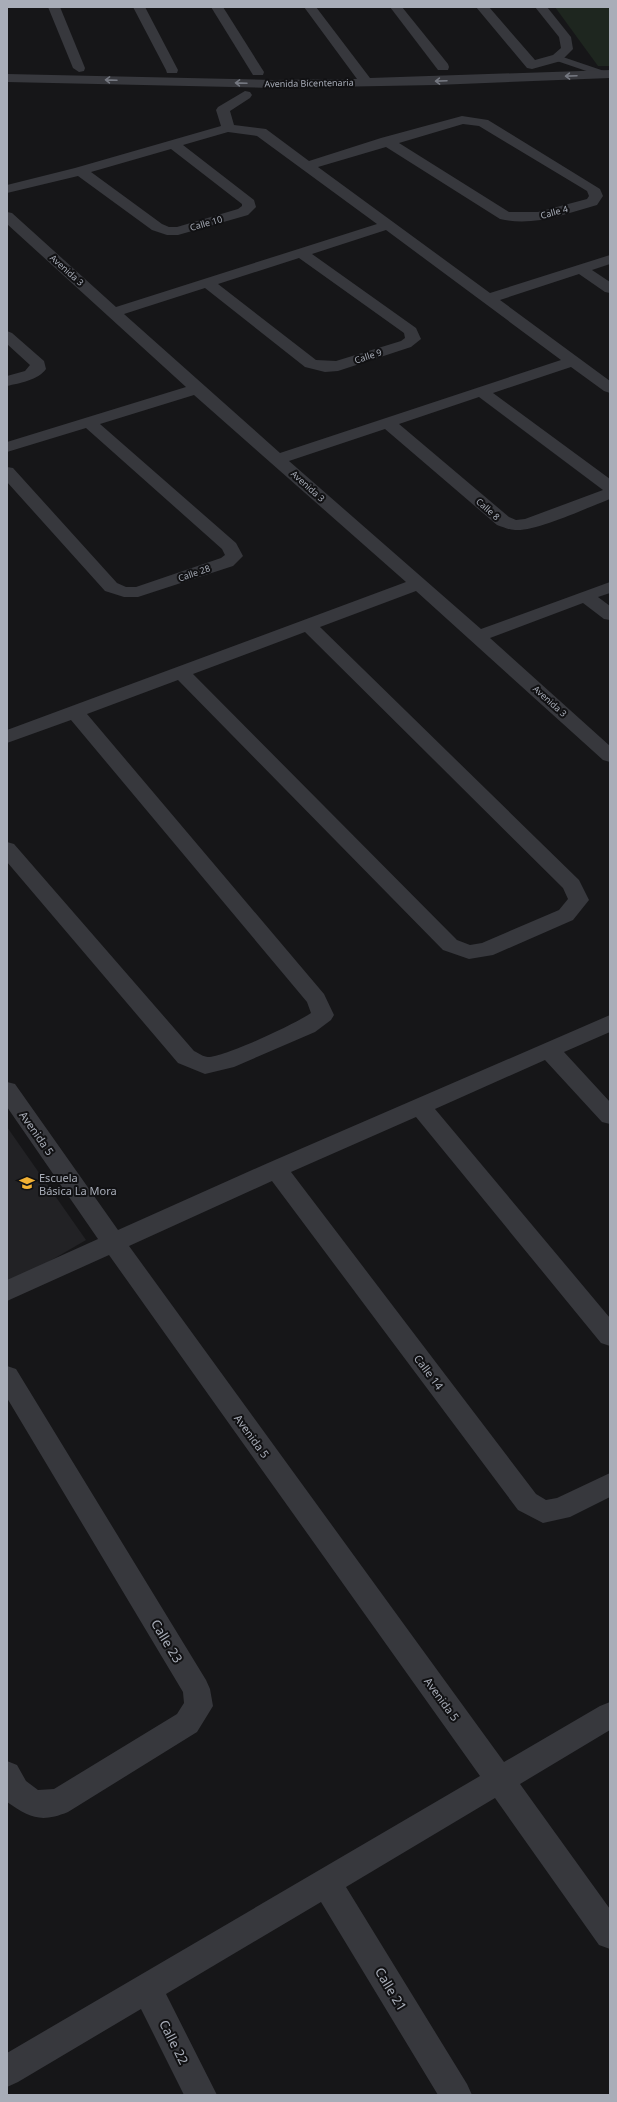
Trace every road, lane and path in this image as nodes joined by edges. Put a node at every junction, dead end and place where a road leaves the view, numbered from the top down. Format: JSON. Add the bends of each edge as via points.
{"nodes":[{"id":1,"x":54,"y":7,"type":"edge"},
{"id":2,"x":139,"y":7,"type":"edge"},
{"id":3,"x":217,"y":7,"type":"edge"},
{"id":4,"x":310,"y":7,"type":"edge"},
{"id":5,"x":396,"y":7,"type":"edge"},
{"id":6,"x":482,"y":7,"type":"edge"},
{"id":7,"x":542,"y":7,"type":"edge"},
{"id":8,"x":557,"y":58,"type":"junction"},
{"id":9,"x":510,"y":65,"type":"dead end"},
{"id":10,"x":532,"y":65,"type":"junction"},
{"id":11,"x":443,"y":67,"type":"junction"},
{"id":12,"x":458,"y":67,"type":"dead end"},
{"id":13,"x":7,"y":68,"type":"edge"},
{"id":14,"x":79,"y":68,"type":"junction"},
{"id":15,"x":427,"y":68,"type":"dead end"},
{"id":16,"x":372,"y":69,"type":"dead end"},
{"id":17,"x":172,"y":70,"type":"junction"},
{"id":18,"x":341,"y":70,"type":"dead end"},
{"id":19,"x":356,"y":70,"type":"junction"},
{"id":20,"x":304,"y":71,"type":"dead end"},
{"id":21,"x":258,"y":72,"type":"junction"},
{"id":22,"x":608,"y":75,"type":"edge"},
{"id":23,"x":7,"y":78,"type":"edge"},
{"id":24,"x":367,"y":82,"type":"junction"},
{"id":25,"x":23,"y":91,"type":"dead end"},
{"id":26,"x":517,"y":91,"type":"dead end"},
{"id":27,"x":245,"y":95,"type":"junction"},
{"id":28,"x":228,"y":128,"type":"junction"},
{"id":29,"x":386,"y":141,"type":"junction"},
{"id":30,"x":173,"y":144,"type":"junction"},
{"id":31,"x":307,"y":166,"type":"junction"},
{"id":32,"x":80,"y":171,"type":"junction"},
{"id":33,"x":7,"y":189,"type":"edge"},
{"id":34,"x":7,"y":216,"type":"edge"},
{"id":35,"x":388,"y":225,"type":"junction"},
{"id":36,"x":301,"y":253,"type":"junction"},
{"id":37,"x":610,"y":259,"type":"edge"},
{"id":38,"x":580,"y":268,"type":"junction"},
{"id":39,"x":207,"y":283,"type":"junction"},
{"id":40,"x":610,"y":289,"type":"edge"},
{"id":41,"x":488,"y":299,"type":"junction"},
{"id":42,"x":115,"y":312,"type":"junction"},
{"id":43,"x":7,"y":336,"type":"edge"},
{"id":44,"x":573,"y":361,"type":"junction"},
{"id":45,"x":7,"y":381,"type":"edge"},
{"id":46,"x":610,"y":388,"type":"edge"},
{"id":47,"x":197,"y":389,"type":"junction"},
{"id":48,"x":482,"y":392,"type":"junction"},
{"id":49,"x":89,"y":422,"type":"junction"},
{"id":50,"x":388,"y":423,"type":"junction"},
{"id":51,"x":7,"y":446,"type":"edge"},
{"id":52,"x":278,"y":459,"type":"junction"},
{"id":53,"x":7,"y":472,"type":"edge"},
{"id":54,"x":610,"y":487,"type":"edge"},
{"id":55,"x":610,"y":493,"type":"edge"},
{"id":56,"x":418,"y":584,"type":"junction"},
{"id":57,"x":610,"y":587,"type":"edge"},
{"id":58,"x":585,"y":596,"type":"junction"},
{"id":59,"x":610,"y":615,"type":"edge"},
{"id":60,"x":308,"y":625,"type":"junction"},
{"id":61,"x":478,"y":636,"type":"junction"},
{"id":62,"x":181,"y":672,"type":"junction"},
{"id":63,"x":75,"y":712,"type":"junction"},
{"id":64,"x":7,"y":737,"type":"edge"},
{"id":65,"x":610,"y":756,"type":"edge"},
{"id":66,"x":7,"y":849,"type":"edge"},
{"id":67,"x":610,"y":1023,"type":"edge"},
{"id":68,"x":549,"y":1050,"type":"junction"},
{"id":69,"x":7,"y":1090,"type":"edge"},
{"id":70,"x":421,"y":1107,"type":"junction"},
{"id":71,"x":610,"y":1116,"type":"edge"},
{"id":72,"x":276,"y":1169,"type":"junction"},
{"id":73,"x":114,"y":1243,"type":"junction"},
{"id":74,"x":7,"y":1291,"type":"edge"},
{"id":75,"x":610,"y":1336,"type":"edge"},
{"id":76,"x":7,"y":1376,"type":"edge"},
{"id":77,"x":610,"y":1484,"type":"edge"},
{"id":78,"x":610,"y":1715,"type":"edge"},
{"id":79,"x":7,"y":1775,"type":"edge"},
{"id":80,"x":500,"y":1780,"type":"junction"},
{"id":81,"x":326,"y":1883,"type":"junction"},
{"id":82,"x":610,"y":1934,"type":"edge"},
{"id":83,"x":147,"y":1988,"type":"junction"},
{"id":84,"x":7,"y":2071,"type":"edge"},
{"id":85,"x":201,"y":2095,"type":"edge"},
{"id":86,"x":456,"y":2095,"type":"edge"}],
"edges":[{"from":1,"to":14,"type":"street"},
{"from":2,"to":17,"type":"street"},
{"from":3,"to":21,"type":"street"},
{"from":4,"to":19,"type":"street"},
{"from":5,"to":11,"type":"street"},
{"from":6,"to":10,"type":"street"},
{"from":7,"to":8,"type":"street","via":[[565,37],[567,49]]},
{"from":8,"to":10,"type":"street"},
{"from":8,"to":22,"type":"lane"},
{"from":9,"to":10,"type":"street"},
{"from":11,"to":12,"type":"street"},
{"from":11,"to":15,"type":"street"},
{"from":13,"to":14,"type":"street"},
{"from":14,"to":17,"type":"street"},
{"from":16,"to":19,"type":"street"},
{"from":17,"to":21,"type":"street"},
{"from":18,"to":19,"type":"street"},
{"from":19,"to":24,"type":"street"},
{"from":20,"to":21,"type":"street"},
{"from":22,"to":24,"type":"street","name":"Avenida Bicentenaria","one_way":true},
{"from":24,"to":23,"type":"street","name":"Avenida Bicentenaria","one_way":true,"via":[[273,84]]},
{"from":25,"to":27,"type":"street","name":"Avenida Bicentenaria"},
{"from":26,"to":27,"type":"street","name":"Avenida Bicentenaria"},
{"from":27,"to":28,"type":"street","via":[[223,110]]},
{"from":28,"to":30,"type":"street"},
{"from":28,"to":31,"type":"street","via":[[261,132]]},
{"from":29,"to":29,"type":"street","name":"Calle 4","via":[[505,216],[531,218],[592,202],[596,196],[593,189],[474,120],[462,120]]},
{"from":29,"to":31,"type":"street"},
{"from":30,"to":32,"type":"street"},
{"from":30,"to":32,"type":"street","name":"Calle 10","via":[[249,203],[249,207],[243,212],[178,231],[167,231],[157,227]]},
{"from":31,"to":35,"type":"street"},
{"from":32,"to":33,"type":"street"},
{"from":34,"to":42,"type":"street","name":"Avenida 3"},
{"from":35,"to":36,"type":"street"},
{"from":35,"to":41,"type":"street"},
{"from":36,"to":39,"type":"street"},
{"from":36,"to":39,"type":"street","name":"Calle 9","via":[[411,331],[413,339],[406,344],[345,363],[325,367],[311,364]]},
{"from":37,"to":38,"type":"street"},
{"from":38,"to":40,"type":"street"},
{"from":38,"to":41,"type":"street"},
{"from":39,"to":42,"type":"street"},
{"from":41,"to":44,"type":"street"},
{"from":42,"to":47,"type":"street","name":"Avenida 3"},
{"from":43,"to":45,"type":"street","via":[[38,364],[38,369],[31,374]]},
{"from":44,"to":46,"type":"street"},
{"from":44,"to":48,"type":"street"},
{"from":47,"to":49,"type":"street"},
{"from":47,"to":52,"type":"street","name":"Avenida 3"},
{"from":48,"to":50,"type":"street"},
{"from":48,"to":54,"type":"street"},
{"from":49,"to":51,"type":"street"},
{"from":49,"to":53,"type":"street","name":"Calle 28","via":[[230,547],[234,556],[227,562],[138,592],[124,592],[111,587]]},
{"from":50,"to":52,"type":"street"},
{"from":50,"to":55,"type":"street","name":"Calle 8","via":[[502,522],[528,524]]},
{"from":52,"to":56,"type":"street","name":"Avenida 3"},
{"from":56,"to":60,"type":"street"},
{"from":56,"to":61,"type":"street","name":"Avenida 3"},
{"from":57,"to":58,"type":"street"},
{"from":58,"to":59,"type":"street"},
{"from":58,"to":61,"type":"street"},
{"from":60,"to":62,"type":"street"},
{"from":60,"to":62,"type":"street","via":[[572,885],[579,900],[566,915],[486,950],[469,952],[450,945]]},
{"from":61,"to":65,"type":"street","name":"Avenida 3"},
{"from":62,"to":63,"type":"street"},
{"from":63,"to":64,"type":"street"},
{"from":63,"to":66,"type":"street","via":[[316,999],[323,1015],[306,1027],[226,1061],[205,1066],[186,1057]]},
{"from":67,"to":68,"type":"street"},
{"from":68,"to":70,"type":"street"},
{"from":68,"to":71,"type":"street"},
{"from":69,"to":73,"type":"street","name":"Avenida 5"},
{"from":70,"to":72,"type":"street"},
{"from":70,"to":75,"type":"street"},
{"from":72,"to":73,"type":"street"},
{"from":72,"to":77,"type":"street","name":"Calle 14","via":[[527,1502],[544,1512],[561,1509]]},
{"from":73,"to":74,"type":"street"},
{"from":73,"to":80,"type":"street","name":"Avenida 5"},
{"from":76,"to":79,"type":"street","name":"Calle 23","via":[[196,1689],[199,1706],[187,1723],[58,1802],[34,1804],[16,1791]]},
{"from":78,"to":80,"type":"street"},
{"from":80,"to":81,"type":"street"},
{"from":80,"to":82,"type":"street"},
{"from":81,"to":83,"type":"street"},
{"from":81,"to":86,"type":"street","name":"Calle 21"},
{"from":83,"to":84,"type":"street"},
{"from":83,"to":85,"type":"street","name":"Calle 22"}]}
